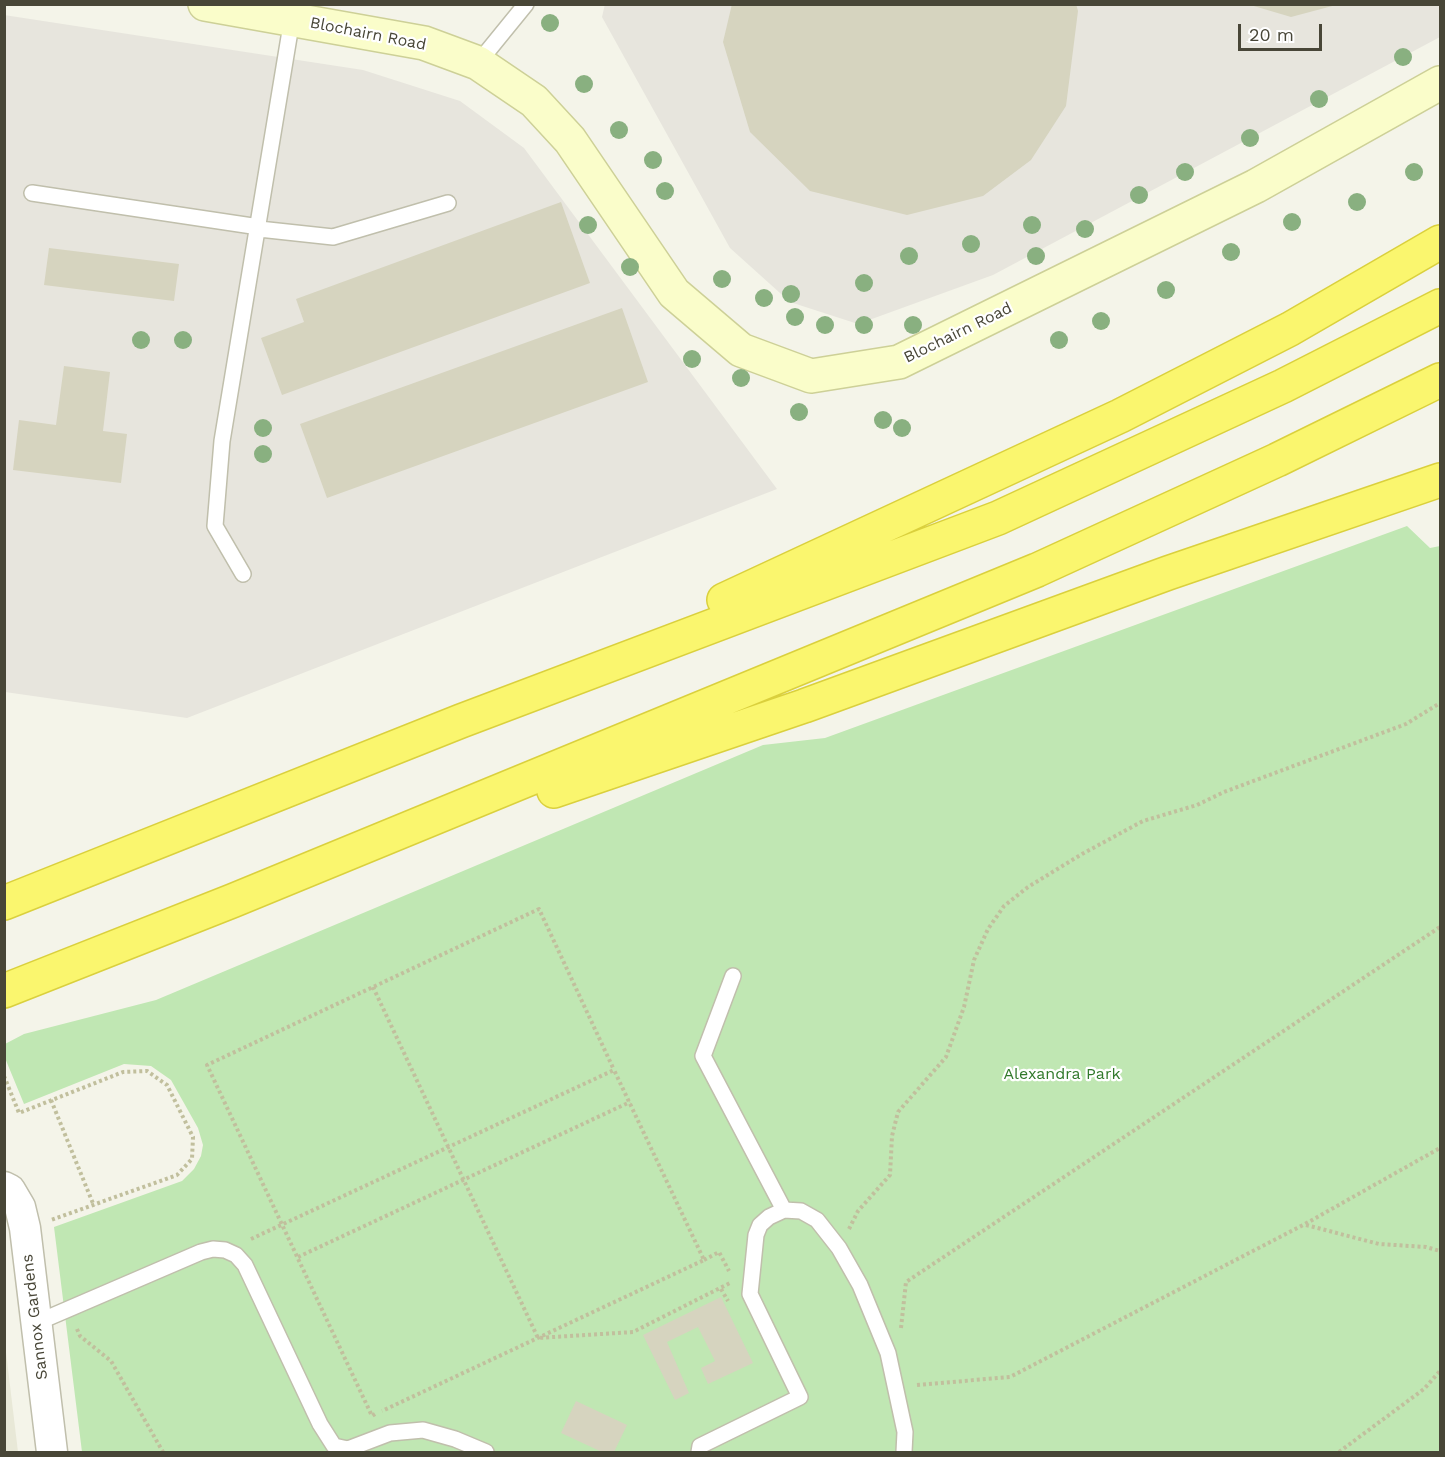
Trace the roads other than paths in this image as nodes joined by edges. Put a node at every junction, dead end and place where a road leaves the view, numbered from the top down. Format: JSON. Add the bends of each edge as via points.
{"nodes":[{"id":1,"x":205,"y":4,"type":"edge"},
{"id":2,"x":526,"y":4,"type":"edge"},
{"id":3,"x":292,"y":19,"type":"junction"},
{"id":4,"x":478,"y":63,"type":"junction"},
{"id":5,"x":1440,"y":83,"type":"edge"},
{"id":6,"x":32,"y":193,"type":"dead end"},
{"id":7,"x":447,"y":203,"type":"dead end"},
{"id":8,"x":259,"y":228,"type":"junction"},
{"id":9,"x":1440,"y":242,"type":"edge"},
{"id":10,"x":1440,"y":306,"type":"edge"},
{"id":11,"x":1440,"y":380,"type":"edge"},
{"id":12,"x":1440,"y":480,"type":"edge"},
{"id":13,"x":243,"y":574,"type":"dead end"},
{"id":14,"x":461,"y":721,"type":"junction"},
{"id":15,"x":232,"y":901,"type":"junction"},
{"id":16,"x":4,"y":903,"type":"edge"},
{"id":17,"x":733,"y":976,"type":"dead end"},
{"id":18,"x":4,"y":991,"type":"edge"},
{"id":19,"x":4,"y":1187,"type":"edge"},
{"id":20,"x":784,"y":1210,"type":"junction"},
{"id":21,"x":36,"y":1323,"type":"junction"},
{"id":22,"x":52,"y":1452,"type":"edge"},
{"id":23,"x":486,"y":1452,"type":"edge"},
{"id":24,"x":699,"y":1452,"type":"edge"},
{"id":25,"x":904,"y":1452,"type":"edge"}],
"edges":[{"from":1,"to":3,"type":"street","name":"Blochairn Road"},
{"from":2,"to":4,"type":"lane"},
{"from":3,"to":4,"type":"street","name":"Blochairn Road","via":[[424,43]]},
{"from":3,"to":8,"type":"lane"},
{"from":4,"to":5,"type":"street","name":"Blochairn Road","via":[[534,101],[570,140],[674,293],[741,350],[811,376],[899,362],[1256,186]]},
{"from":6,"to":8,"type":"lane"},
{"from":7,"to":8,"type":"lane","via":[[333,237]]},
{"from":8,"to":13,"type":"lane","via":[[222,441],[215,526]]},
{"from":9,"to":14,"type":"highway","via":[[1290,329],[1120,416]]},
{"from":10,"to":14,"type":"highway","via":[[1262,396],[998,518]]},
{"from":11,"to":15,"type":"highway","via":[[1037,570]]},
{"from":12,"to":15,"type":"highway","via":[[1179,569],[804,706]]},
{"from":14,"to":16,"type":"highway"},
{"from":15,"to":18,"type":"highway"},
{"from":17,"to":20,"type":"lane","via":[[703,1056]]},
{"from":19,"to":21,"type":"street","name":"Sannox Gardens","via":[[20,1207],[25,1228]]},
{"from":20,"to":24,"type":"lane","via":[[770,1216],[756,1235],[750,1293],[800,1398],[700,1446]]},
{"from":20,"to":25,"type":"lane","via":[[801,1211],[817,1220],[839,1248],[894,1351]]},
{"from":21,"to":22,"type":"street","name":"Sannox Gardens"},
{"from":21,"to":23,"type":"lane","via":[[201,1252],[213,1249],[236,1255],[245,1265],[334,1446],[348,1449],[390,1433],[423,1430]]}]}
